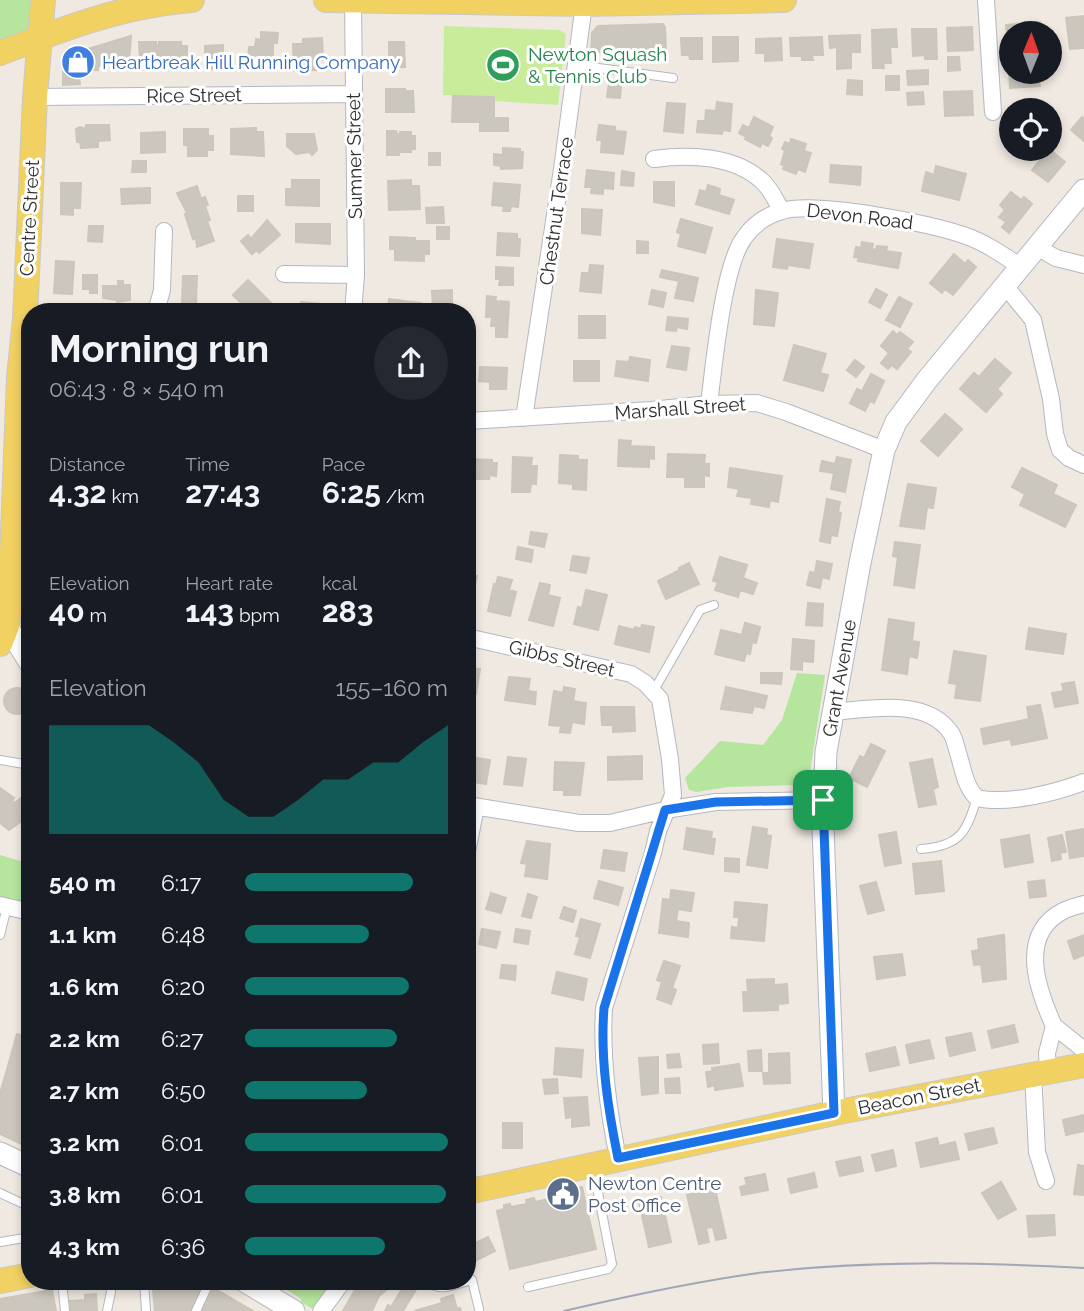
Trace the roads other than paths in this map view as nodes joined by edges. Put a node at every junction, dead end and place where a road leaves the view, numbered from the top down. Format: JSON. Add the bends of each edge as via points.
{"nodes":[{"id":1,"x":43,"y":0,"type":"edge"},
{"id":2,"x":192,"y":0,"type":"edge"},
{"id":3,"x":326,"y":0,"type":"edge"},
{"id":4,"x":353,"y":0,"type":"edge"},
{"id":5,"x":776,"y":0,"type":"edge"},
{"id":6,"x":784,"y":0,"type":"edge"},
{"id":7,"x":986,"y":0,"type":"edge"},
{"id":8,"x":681,"y":2,"type":"edge"},
{"id":9,"x":583,"y":4,"type":"junction"},
{"id":10,"x":114,"y":7,"type":"edge"},
{"id":11,"x":39,"y":38,"type":"junction"},
{"id":12,"x":0,"y":53,"type":"edge"},
{"id":13,"x":576,"y":65,"type":"junction"},
{"id":14,"x":673,"y":78,"type":"dead end"},
{"id":15,"x":353,"y":94,"type":"junction"},
{"id":16,"x":35,"y":97,"type":"junction"},
{"id":17,"x":993,"y":112,"type":"dead end"},
{"id":18,"x":654,"y":159,"type":"dead end"},
{"id":19,"x":1084,"y":190,"type":"edge"},
{"id":20,"x":782,"y":211,"type":"junction"},
{"id":21,"x":164,"y":231,"type":"dead end"},
{"id":22,"x":1037,"y":247,"type":"junction"},
{"id":23,"x":1084,"y":265,"type":"edge"},
{"id":24,"x":1021,"y":267,"type":"junction"},
{"id":25,"x":284,"y":274,"type":"dead end"},
{"id":26,"x":356,"y":275,"type":"junction"},
{"id":27,"x":1006,"y":287,"type":"junction"},
{"id":28,"x":28,"y":303,"type":"edge"},
{"id":29,"x":158,"y":303,"type":"edge"},
{"id":30,"x":354,"y":303,"type":"edge"},
{"id":31,"x":21,"y":339,"type":"edge"},
{"id":32,"x":10,"y":377,"type":"edge"},
{"id":33,"x":709,"y":404,"type":"junction"},
{"id":34,"x":524,"y":418,"type":"junction"},
{"id":35,"x":476,"y":421,"type":"edge"},
{"id":36,"x":884,"y":450,"type":"junction"},
{"id":37,"x":1084,"y":465,"type":"edge"},
{"id":38,"x":13,"y":555,"type":"edge"},
{"id":39,"x":714,"y":605,"type":"dead end"},
{"id":40,"x":3,"y":635,"type":"edge"},
{"id":41,"x":476,"y":639,"type":"edge"},
{"id":42,"x":21,"y":654,"type":"edge"},
{"id":43,"x":653,"y":692,"type":"junction"},
{"id":44,"x":833,"y":712,"type":"junction"},
{"id":45,"x":0,"y":760,"type":"edge"},
{"id":46,"x":21,"y":764,"type":"edge"},
{"id":47,"x":1084,"y":782,"type":"edge"},
{"id":48,"x":977,"y":798,"type":"junction"},
{"id":49,"x":823,"y":800,"type":"junction"},
{"id":50,"x":476,"y":807,"type":"edge"},
{"id":51,"x":665,"y":810,"type":"junction"},
{"id":52,"x":921,"y":849,"type":"dead end"},
{"id":53,"x":1084,"y":904,"type":"edge"},
{"id":54,"x":4,"y":906,"type":"edge"},
{"id":55,"x":0,"y":935,"type":"edge"},
{"id":56,"x":1054,"y":1026,"type":"junction"},
{"id":57,"x":1084,"y":1050,"type":"edge"},
{"id":58,"x":1084,"y":1065,"type":"edge"},
{"id":59,"x":1041,"y":1073,"type":"junction"},
{"id":60,"x":834,"y":1113,"type":"junction"},
{"id":61,"x":0,"y":1153,"type":"edge"},
{"id":62,"x":618,"y":1158,"type":"junction"},
{"id":63,"x":21,"y":1163,"type":"edge"},
{"id":64,"x":593,"y":1164,"type":"junction"},
{"id":65,"x":1046,"y":1181,"type":"dead end"},
{"id":66,"x":476,"y":1190,"type":"edge"},
{"id":67,"x":0,"y":1193,"type":"edge"},
{"id":68,"x":21,"y":1203,"type":"edge"},
{"id":69,"x":21,"y":1238,"type":"edge"},
{"id":70,"x":0,"y":1242,"type":"edge"},
{"id":71,"x":21,"y":1278,"type":"edge"},
{"id":72,"x":0,"y":1281,"type":"edge"},
{"id":73,"x":528,"y":1287,"type":"dead end"},
{"id":74,"x":63,"y":1290,"type":"edge"},
{"id":75,"x":111,"y":1290,"type":"edge"},
{"id":76,"x":145,"y":1290,"type":"edge"},
{"id":77,"x":205,"y":1290,"type":"edge"},
{"id":78,"x":259,"y":1290,"type":"edge"},
{"id":79,"x":336,"y":1290,"type":"edge"},
{"id":80,"x":474,"y":1290,"type":"edge"},
{"id":81,"x":478,"y":1309,"type":"edge"},
{"id":82,"x":65,"y":1311,"type":"edge"},
{"id":83,"x":107,"y":1311,"type":"edge"},
{"id":84,"x":146,"y":1311,"type":"edge"},
{"id":85,"x":196,"y":1311,"type":"edge"},
{"id":86,"x":294,"y":1311,"type":"edge"},
{"id":87,"x":321,"y":1311,"type":"edge"}],
"edges":[{"from":1,"to":11,"type":"main road","name":"Centre Street"},
{"from":2,"to":10,"type":"main road"},
{"from":3,"to":4,"type":"main road"},
{"from":4,"to":9,"type":"main road"},
{"from":4,"to":15,"type":"street","name":"Sumner Street"},
{"from":5,"to":6,"type":"main road"},
{"from":5,"to":8,"type":"main road"},
{"from":7,"to":17,"type":"street"},
{"from":8,"to":9,"type":"main road"},
{"from":9,"to":13,"type":"street","name":"Chestnut Terrace"},
{"from":10,"to":11,"type":"main road"},
{"from":11,"to":12,"type":"main road"},
{"from":11,"to":16,"type":"main road","name":"Centre Street"},
{"from":13,"to":14,"type":"lane"},
{"from":13,"to":34,"type":"street","name":"Chestnut Terrace"},
{"from":15,"to":16,"type":"street","name":"Rice Street"},
{"from":15,"to":26,"type":"street","name":"Sumner Street"},
{"from":16,"to":28,"type":"main road","name":"Centre Street"},
{"from":18,"to":20,"type":"street","via":[[691,155],[736,166],[761,180]]},
{"from":19,"to":22,"type":"street","name":"Grant Avenue"},
{"from":20,"to":24,"type":"street","name":"Devon Road","via":[[815,208],[925,225],[969,237]]},
{"from":20,"to":33,"type":"street","name":"Devon Road","via":[[761,221],[736,250]]},
{"from":21,"to":29,"type":"street"},
{"from":22,"to":23,"type":"street"},
{"from":22,"to":24,"type":"street","name":"Grant Avenue"},
{"from":24,"to":27,"type":"street","name":"Grant Avenue"},
{"from":25,"to":26,"type":"street"},
{"from":26,"to":30,"type":"street","name":"Sumner Street"},
{"from":27,"to":36,"type":"street","name":"Grant Avenue","via":[[927,380],[896,422]]},
{"from":27,"to":37,"type":"street","via":[[1032,320],[1060,450]]},
{"from":31,"to":32,"type":"main road","name":"Centre Street"},
{"from":32,"to":38,"type":"main road","name":"Centre Street"},
{"from":33,"to":34,"type":"street","name":"Marshall Street"},
{"from":33,"to":36,"type":"street","name":"Marshall Street","via":[[757,403]]},
{"from":34,"to":35,"type":"street","name":"Marshall Street"},
{"from":36,"to":44,"type":"street","name":"Grant Avenue"},
{"from":38,"to":40,"type":"main road","name":"Centre Street"},
{"from":39,"to":43,"type":"lane","via":[[700,610]]},
{"from":40,"to":42,"type":"street"},
{"from":41,"to":43,"type":"street","name":"Gibbs Street","via":[[631,674]]},
{"from":43,"to":51,"type":"street","via":[[660,699],[665,721],[672,779],[673,795]]},
{"from":44,"to":48,"type":"street","via":[[897,708],[937,720],[952,734],[967,783]]},
{"from":44,"to":49,"type":"street","name":"Grant Avenue"},
{"from":45,"to":46,"type":"lane"},
{"from":47,"to":48,"type":"street","via":[[1051,792],[989,801]]},
{"from":48,"to":52,"type":"lane","via":[[968,827],[955,842]]},
{"from":49,"to":51,"type":"street","via":[[716,802]]},
{"from":49,"to":60,"type":"street","name":"Grant Avenue"},
{"from":50,"to":51,"type":"street","via":[[579,823],[610,823]]},
{"from":51,"to":62,"type":"street","via":[[604,1008],[606,1076]]},
{"from":53,"to":56,"type":"street","via":[[1049,921],[1038,937],[1034,954],[1037,982]]},
{"from":54,"to":55,"type":"lane"},
{"from":56,"to":57,"type":"street"},
{"from":56,"to":59,"type":"street"},
{"from":58,"to":59,"type":"main road","name":"Beacon Street"},
{"from":59,"to":60,"type":"main road","name":"Beacon Street"},
{"from":59,"to":65,"type":"street","via":[[1036,1141]]},
{"from":60,"to":62,"type":"main road","name":"Beacon Street"},
{"from":61,"to":63,"type":"street"},
{"from":62,"to":64,"type":"main road","name":"Beacon Street"},
{"from":64,"to":66,"type":"main road","name":"Beacon Street"},
{"from":64,"to":73,"type":"lane","via":[[612,1264],[608,1269]]},
{"from":67,"to":68,"type":"lane"},
{"from":69,"to":70,"type":"lane"},
{"from":71,"to":72,"type":"main road"},
{"from":74,"to":82,"type":"lane"},
{"from":75,"to":83,"type":"lane"},
{"from":76,"to":84,"type":"lane"},
{"from":77,"to":85,"type":"lane"},
{"from":78,"to":86,"type":"street"},
{"from":79,"to":87,"type":"street"},
{"from":80,"to":81,"type":"lane"}]}
